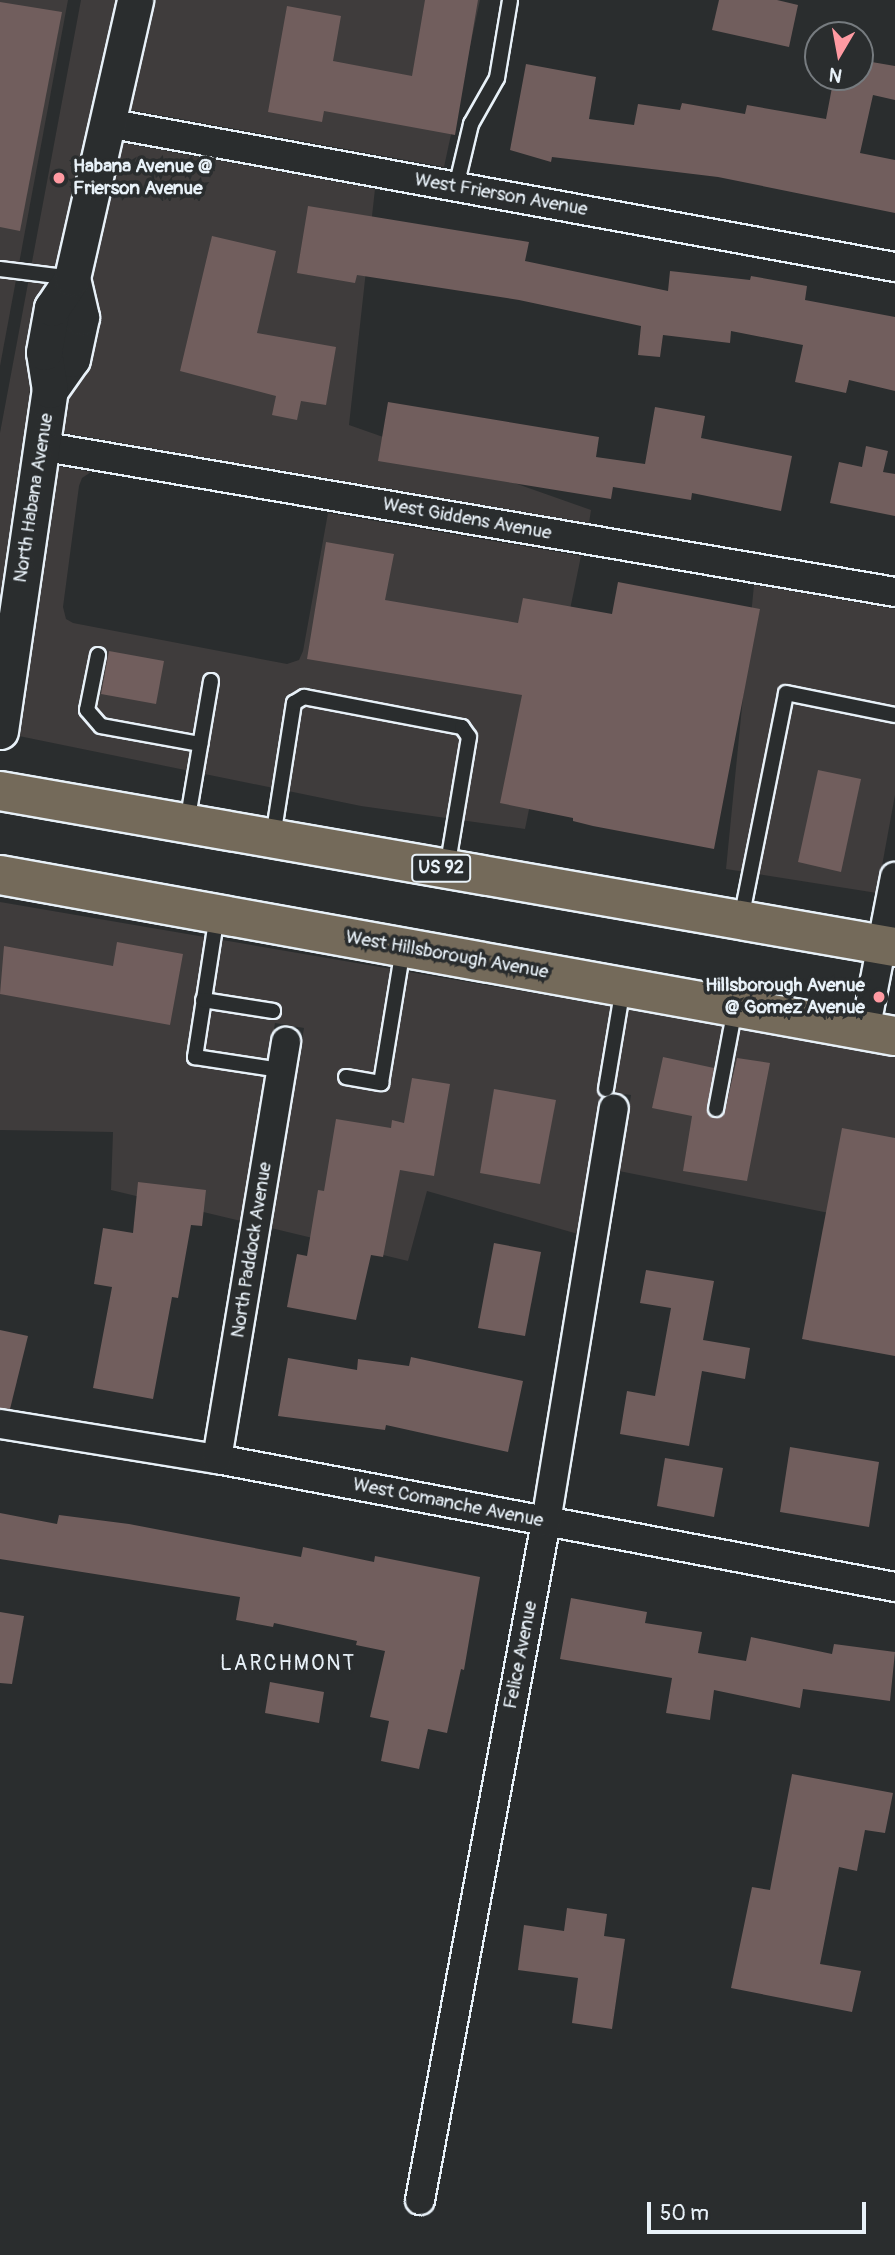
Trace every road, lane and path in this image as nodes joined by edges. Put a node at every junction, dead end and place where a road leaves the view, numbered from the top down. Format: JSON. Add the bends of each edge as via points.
{"nodes":[{"id":1,"x":135,"y":0,"type":"edge"},
{"id":2,"x":510,"y":0,"type":"edge"},
{"id":3,"x":107,"y":123,"type":"junction"},
{"id":4,"x":456,"y":187,"type":"junction"},
{"id":5,"x":895,"y":267,"type":"edge"},
{"id":6,"x":0,"y":270,"type":"edge"},
{"id":7,"x":72,"y":278,"type":"junction"},
{"id":8,"x":40,"y":446,"type":"junction"},
{"id":9,"x":895,"y":592,"type":"edge"},
{"id":10,"x":98,"y":655,"type":"dead end"},
{"id":11,"x":211,"y":681,"type":"dead end"},
{"id":12,"x":895,"y":715,"type":"edge"},
{"id":13,"x":0,"y":731,"type":"edge"},
{"id":14,"x":200,"y":744,"type":"junction"},
{"id":15,"x":0,"y":791,"type":"edge"},
{"id":16,"x":186,"y":824,"type":"junction"},
{"id":17,"x":272,"y":839,"type":"junction"},
{"id":18,"x":446,"y":869,"type":"junction"},
{"id":19,"x":0,"y":875,"type":"edge"},
{"id":20,"x":895,"y":877,"type":"edge"},
{"id":21,"x":217,"y":914,"type":"junction"},
{"id":22,"x":740,"y":921,"type":"junction"},
{"id":23,"x":889,"y":946,"type":"edge"},
{"id":24,"x":403,"y":948,"type":"junction"},
{"id":25,"x":624,"y":987,"type":"junction"},
{"id":26,"x":203,"y":1000,"type":"junction"},
{"id":27,"x":735,"y":1007,"type":"junction"},
{"id":28,"x":273,"y":1011,"type":"dead end"},
{"id":29,"x":880,"y":1033,"type":"edge"},
{"id":30,"x":286,"y":1042,"type":"dead end"},
{"id":31,"x":267,"y":1068,"type":"dead end"},
{"id":32,"x":346,"y":1077,"type":"dead end"},
{"id":33,"x":610,"y":1099,"type":"joint"},
{"id":34,"x":716,"y":1109,"type":"dead end"},
{"id":35,"x":0,"y":1424,"type":"edge"},
{"id":36,"x":217,"y":1459,"type":"junction"},
{"id":37,"x":546,"y":1522,"type":"junction"},
{"id":38,"x":895,"y":1587,"type":"edge"},
{"id":39,"x":420,"y":2200,"type":"dead end"}],
"edges":[{"from":1,"to":3,"type":"street","name":"North Habana Avenue"},
{"from":2,"to":4,"type":"lane","via":[[497,78],[471,124]]},
{"from":3,"to":4,"type":"street","name":"West Frierson Avenue"},
{"from":3,"to":7,"type":"street","name":"North Habana Avenue"},
{"from":4,"to":5,"type":"street","name":"West Frierson Avenue"},
{"from":6,"to":7,"type":"lane"},
{"from":7,"to":8,"type":"street","name":"North Habana Avenue","via":[[81,317],[72,359],[50,390]]},
{"from":8,"to":9,"type":"street","name":"West Giddens Avenue"},
{"from":8,"to":13,"type":"street","name":"North Habana Avenue"},
{"from":10,"to":14,"type":"lane","via":[[88,710],[101,726]]},
{"from":11,"to":14,"type":"lane"},
{"from":12,"to":22,"type":"lane","via":[[786,693]]},
{"from":14,"to":16,"type":"lane"},
{"from":15,"to":16,"type":"main road","number":"US 92"},
{"from":16,"to":17,"type":"main road","number":"US 92"},
{"from":17,"to":18,"type":"main road","number":"US 92"},
{"from":17,"to":18,"type":"lane","via":[[294,703],[304,697],[462,727],[469,737]]},
{"from":18,"to":22,"type":"main road","number":"US 92"},
{"from":19,"to":21,"type":"main road","name":"West Hillsborough Avenue"},
{"from":20,"to":23,"type":"street"},
{"from":21,"to":24,"type":"main road","name":"West Hillsborough Avenue"},
{"from":21,"to":26,"type":"lane"},
{"from":22,"to":23,"type":"main road","number":"US 92"},
{"from":23,"to":29,"type":"street"},
{"from":24,"to":25,"type":"main road","name":"West Hillsborough Avenue"},
{"from":24,"to":32,"type":"lane","via":[[381,1083]]},
{"from":25,"to":27,"type":"main road","name":"West Hillsborough Avenue"},
{"from":25,"to":33,"type":"lane"},
{"from":26,"to":28,"type":"lane"},
{"from":26,"to":31,"type":"lane","via":[[195,1057]]},
{"from":27,"to":29,"type":"main road","name":"West Hillsborough Avenue"},
{"from":27,"to":34,"type":"lane"},
{"from":30,"to":36,"type":"street","name":"North Paddock Avenue"},
{"from":33,"to":37,"type":"street","name":"Felice Avenue"},
{"from":35,"to":36,"type":"street","name":"West Comanche Avenue"},
{"from":36,"to":37,"type":"street","name":"West Comanche Avenue"},
{"from":37,"to":38,"type":"street","name":"West Comanche Avenue"},
{"from":37,"to":39,"type":"street","name":"Felice Avenue"}]}
